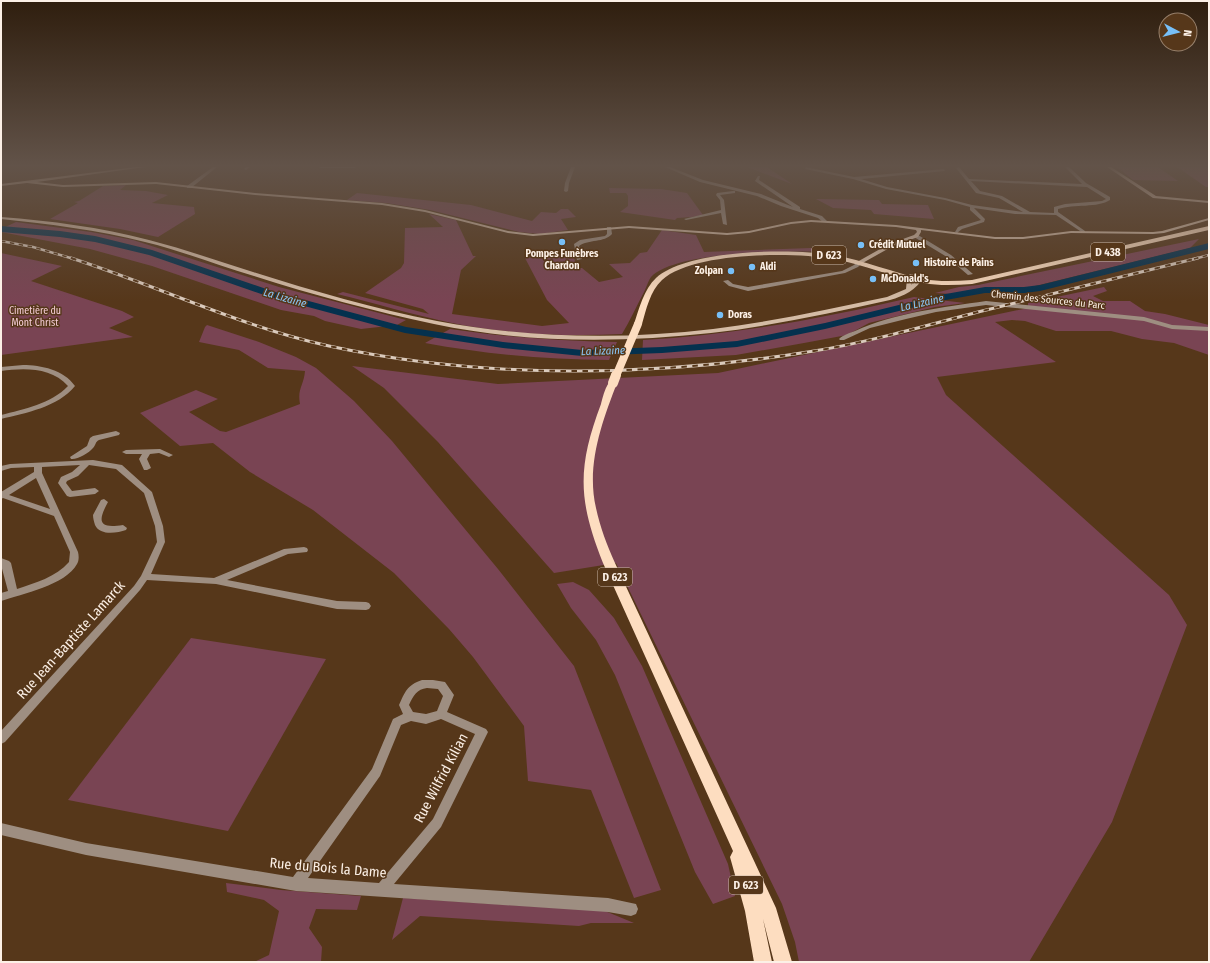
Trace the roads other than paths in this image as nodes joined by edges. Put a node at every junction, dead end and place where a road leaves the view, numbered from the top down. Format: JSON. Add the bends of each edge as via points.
{"nodes":[{"id":1,"x":723,"y":211,"type":"edge"},
{"id":2,"x":429,"y":212,"type":"edge"},
{"id":3,"x":719,"y":212,"type":"edge"},
{"id":4,"x":803,"y":212,"type":"edge"},
{"id":5,"x":975,"y":212,"type":"edge"},
{"id":6,"x":1003,"y":212,"type":"edge"},
{"id":7,"x":1026,"y":212,"type":"edge"},
{"id":8,"x":1030,"y":214,"type":"junction"},
{"id":9,"x":1058,"y":214,"type":"joint"},
{"id":10,"x":1,"y":218,"type":"edge"},
{"id":11,"x":686,"y":219,"type":"dead end"},
{"id":12,"x":1209,"y":219,"type":"edge"},
{"id":13,"x":825,"y":221,"type":"junction"},
{"id":14,"x":725,"y":224,"type":"dead end"},
{"id":15,"x":609,"y":228,"type":"junction"},
{"id":16,"x":1209,"y":228,"type":"edge"},
{"id":17,"x":918,"y":229,"type":"junction"},
{"id":18,"x":957,"y":232,"type":"junction"},
{"id":19,"x":1083,"y":232,"type":"junction"},
{"id":20,"x":1209,"y":232,"type":"edge"},
{"id":21,"x":916,"y":236,"type":"junction"},
{"id":22,"x":1176,"y":236,"type":"junction"},
{"id":23,"x":579,"y":259,"type":"dead end"},
{"id":24,"x":860,"y":262,"type":"junction"},
{"id":25,"x":970,"y":274,"type":"dead end"},
{"id":26,"x":1007,"y":274,"type":"joint"},
{"id":27,"x":911,"y":276,"type":"junction"},
{"id":28,"x":920,"y":279,"type":"junction"},
{"id":29,"x":726,"y":281,"type":"dead end"},
{"id":30,"x":908,"y":288,"type":"junction"},
{"id":31,"x":1209,"y":329,"type":"edge"},
{"id":32,"x":842,"y":339,"type":"dead end"},
{"id":33,"x":1,"y":369,"type":"edge"},
{"id":34,"x":1,"y":417,"type":"edge"},
{"id":35,"x":116,"y":433,"type":"dead end"},
{"id":36,"x":148,"y":451,"type":"junction"},
{"id":37,"x":126,"y":452,"type":"dead end"},
{"id":38,"x":169,"y":455,"type":"dead end"},
{"id":39,"x":74,"y":457,"type":"dead end"},
{"id":40,"x":86,"y":463,"type":"junction"},
{"id":41,"x":147,"y":468,"type":"dead end"},
{"id":42,"x":1,"y":469,"type":"edge"},
{"id":43,"x":38,"y":469,"type":"junction"},
{"id":44,"x":95,"y":491,"type":"dead end"},
{"id":45,"x":2,"y":495,"type":"edge"},
{"id":46,"x":104,"y":502,"type":"dead end"},
{"id":47,"x":58,"y":515,"type":"junction"},
{"id":48,"x":123,"y":528,"type":"dead end"},
{"id":49,"x":304,"y":550,"type":"dead end"},
{"id":50,"x":1,"y":561,"type":"edge"},
{"id":51,"x":145,"y":577,"type":"junction"},
{"id":52,"x":216,"y":581,"type":"junction"},
{"id":53,"x":14,"y":593,"type":"junction"},
{"id":54,"x":1,"y":597,"type":"edge"},
{"id":55,"x":366,"y":606,"type":"dead end"},
{"id":56,"x":441,"y":714,"type":"junction"},
{"id":57,"x":410,"y":716,"type":"junction"},
{"id":58,"x":1,"y":739,"type":"edge"},
{"id":59,"x":722,"y":810,"type":"junction"},
{"id":60,"x":1,"y":829,"type":"edge"},
{"id":61,"x":296,"y":884,"type":"junction"},
{"id":62,"x":382,"y":889,"type":"junction"},
{"id":63,"x":631,"y":909,"type":"dead end"},
{"id":64,"x":763,"y":962,"type":"edge"},
{"id":65,"x":783,"y":962,"type":"edge"}],
"edges":[{"from":1,"to":14,"type":"street"},
{"from":2,"to":15,"type":"street","via":[[508,232],[533,235]]},
{"from":3,"to":11,"type":"street"},
{"from":4,"to":13,"type":"street"},
{"from":5,"to":18,"type":"street","via":[[982,222],[960,228]]},
{"from":6,"to":8,"type":"street"},
{"from":7,"to":8,"type":"street"},
{"from":8,"to":9,"type":"street"},
{"from":9,"to":19,"type":"street"},
{"from":10,"to":30,"type":"street","via":[[131,236],[300,288],[395,313],[459,326],[532,335],[628,337],[714,330],[888,299],[898,296]]},
{"from":12,"to":19,"type":"street","via":[[1153,233]]},
{"from":13,"to":15,"type":"street","via":[[802,221],[727,234],[642,227]]},
{"from":13,"to":17,"type":"street"},
{"from":15,"to":23,"type":"street","via":[[610,234],[607,237],[582,241],[576,245]]},
{"from":16,"to":22,"type":"main road","number":"D 438"},
{"from":17,"to":18,"type":"street"},
{"from":17,"to":21,"type":"street"},
{"from":18,"to":19,"type":"street","via":[[1016,239]]},
{"from":20,"to":22,"type":"main road"},
{"from":21,"to":24,"type":"street","via":[[891,245]]},
{"from":21,"to":25,"type":"street","via":[[949,256]]},
{"from":22,"to":26,"type":"main road","number":"D 438"},
{"from":24,"to":27,"type":"main road","number":"D 623"},
{"from":24,"to":29,"type":"street","via":[[843,272],[748,289],[731,285]]},
{"from":24,"to":59,"type":"main road","number":"D 623","bridge":true,"via":[[796,254],[716,258],[683,265],[668,272],[658,280],[652,290],[592,439],[589,492],[594,524],[609,563]]},
{"from":26,"to":28,"type":"main road","number":"D 623","via":[[972,282],[954,283]]},
{"from":27,"to":28,"type":"main road","number":"D 623"},
{"from":27,"to":30,"type":"street"},
{"from":28,"to":30,"type":"street"},
{"from":31,"to":32,"type":"street","name":"Chemin des Sources du Parc","via":[[1172,327],[1144,319],[986,303],[905,317],[868,327]]},
{"from":33,"to":34,"type":"street","via":[[20,366],[45,369],[69,381],[72,386],[55,399]]},
{"from":35,"to":39,"type":"street","via":[[96,438],[90,447]]},
{"from":36,"to":37,"type":"street"},
{"from":36,"to":38,"type":"street","via":[[160,451]]},
{"from":36,"to":41,"type":"street","via":[[143,459]]},
{"from":40,"to":43,"type":"street","name":"Rue Jean-Baptiste Lamarck"},
{"from":40,"to":44,"type":"street","via":[[76,474],[64,479],[62,484],[70,494]]},
{"from":40,"to":51,"type":"street","name":"Rue Jean-Baptiste Lamarck","via":[[119,466],[148,492],[159,526],[161,542]]},
{"from":42,"to":43,"type":"street","name":"Rue Jean-Baptiste Lamarck","via":[[10,466]]},
{"from":43,"to":45,"type":"street"},
{"from":43,"to":47,"type":"street"},
{"from":45,"to":47,"type":"street"},
{"from":46,"to":48,"type":"street","via":[[97,515],[99,525],[103,529],[111,530]]},
{"from":47,"to":53,"type":"street","via":[[74,552],[74,563],[57,578]]},
{"from":49,"to":52,"type":"street","via":[[287,551]]},
{"from":50,"to":53,"type":"street","via":[[6,563]]},
{"from":51,"to":52,"type":"street"},
{"from":51,"to":58,"type":"street","name":"Rue Jean-Baptiste Lamarck"},
{"from":52,"to":55,"type":"street","via":[[337,605]]},
{"from":53,"to":54,"type":"street"},
{"from":56,"to":57,"type":"street","via":[[426,719]]},
{"from":56,"to":57,"type":"street","via":[[449,695],[441,685],[425,683],[410,691],[404,705]]},
{"from":56,"to":62,"type":"street","name":"Rue Wilfrid Kilian","via":[[482,732],[437,823]]},
{"from":57,"to":61,"type":"street","via":[[397,722],[376,772]]},
{"from":59,"to":64,"type":"main road","number":"D 623","via":[[748,891]]},
{"from":59,"to":65,"type":"main road","number":"D 623","via":[[770,914]]},
{"from":60,"to":61,"type":"street","name":"Rue du Bois la Dame","via":[[86,849]]},
{"from":61,"to":62,"type":"street","name":"Rue du Bois la Dame"},
{"from":62,"to":63,"type":"street","name":"Rue du Bois la Dame","via":[[608,905]]}]}
